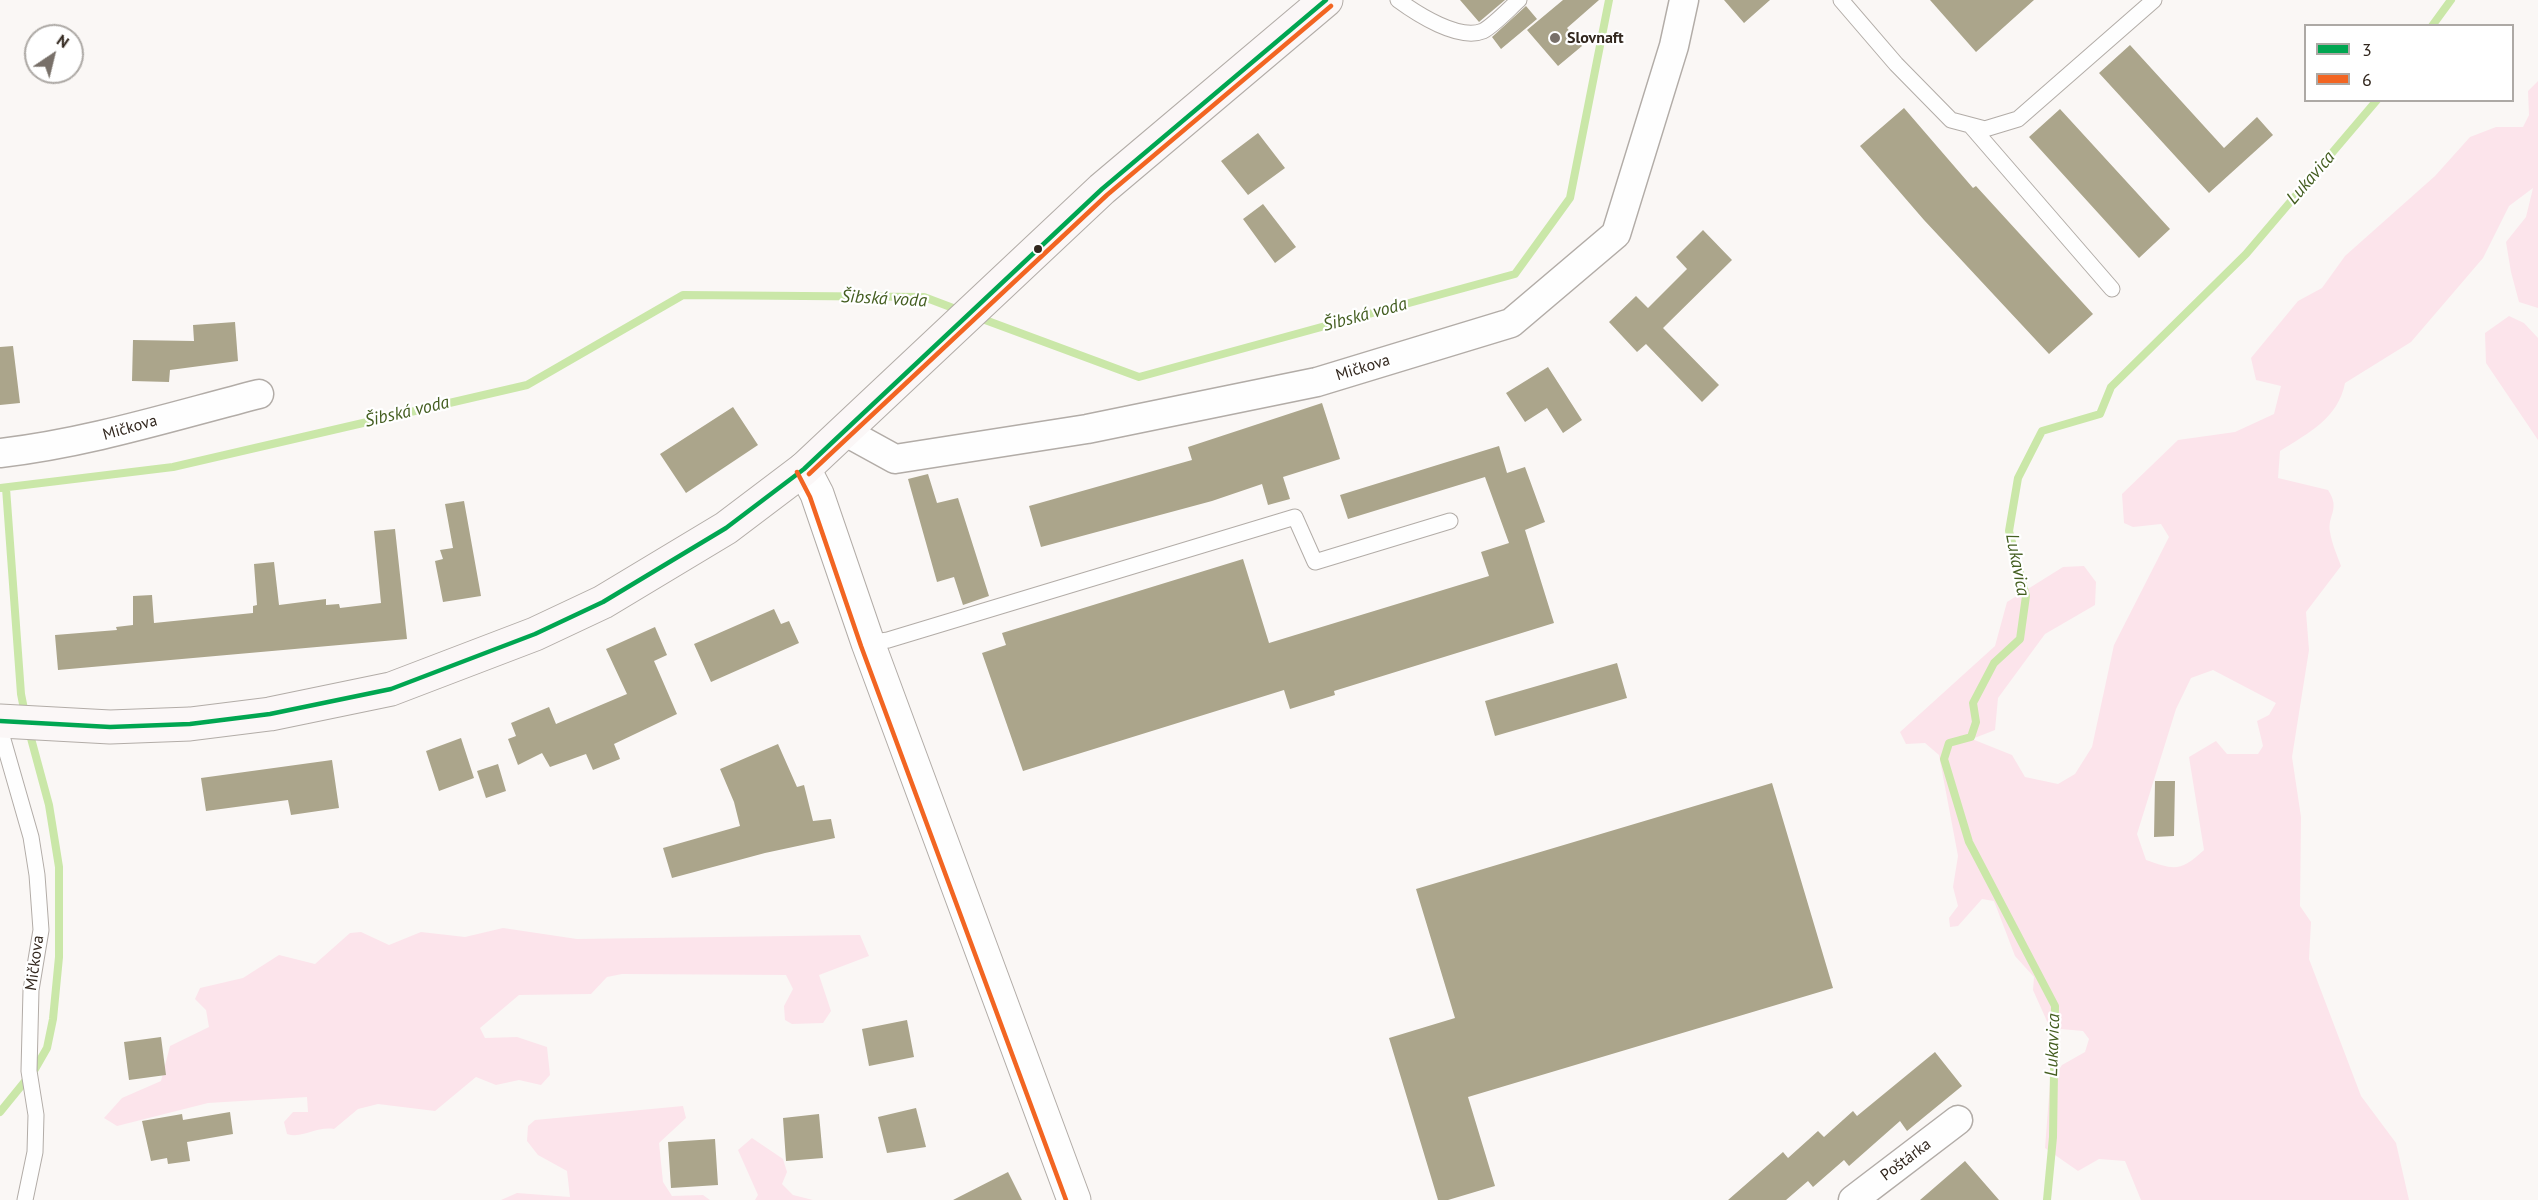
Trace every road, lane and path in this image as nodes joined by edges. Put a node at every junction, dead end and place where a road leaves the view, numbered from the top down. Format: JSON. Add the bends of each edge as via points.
{"nodes":[{"id":1,"x":1326,"y":0,"type":"edge"},
{"id":2,"x":1398,"y":0,"type":"edge"},
{"id":3,"x":1519,"y":0,"type":"edge"},
{"id":4,"x":1684,"y":0,"type":"edge"},
{"id":5,"x":1841,"y":0,"type":"edge"},
{"id":6,"x":2154,"y":0,"type":"edge"},
{"id":7,"x":1970,"y":125,"type":"junction"},
{"id":8,"x":2112,"y":289,"type":"dead end"},
{"id":9,"x":258,"y":393,"type":"dead end"},
{"id":10,"x":844,"y":431,"type":"junction"},
{"id":11,"x":0,"y":453,"type":"edge"},
{"id":12,"x":804,"y":469,"type":"junction"},
{"id":13,"x":1450,"y":521,"type":"dead end"},
{"id":14,"x":868,"y":643,"type":"junction"},
{"id":15,"x":18,"y":724,"type":"edge"},
{"id":16,"x":1958,"y":1120,"type":"dead end"},
{"id":17,"x":25,"y":1200,"type":"edge"},
{"id":18,"x":1074,"y":1200,"type":"edge"},
{"id":19,"x":1853,"y":1200,"type":"edge"}],
"edges":[{"from":1,"to":10,"type":"main road","name":"Mičkova","via":[[1102,189]]},
{"from":2,"to":3,"type":"lane","via":[[1446,28],[1466,33],[1483,31]]},
{"from":4,"to":10,"type":"street","name":"Mičkova","via":[[1674,46],[1616,234],[1511,323],[1317,382],[1087,429],[895,459]]},
{"from":5,"to":7,"type":"lane","via":[[1951,120]]},
{"from":6,"to":7,"type":"lane","via":[[2018,119],[1985,129]]},
{"from":7,"to":8,"type":"lane"},
{"from":9,"to":11,"type":"street","name":"Mičkova","via":[[93,439]]},
{"from":10,"to":12,"type":"main road","name":"Mičkova"},
{"from":12,"to":14,"type":"street","via":[[817,494]]},
{"from":12,"to":15,"type":"main road","name":"Mičkova","via":[[726,528],[603,602],[535,634],[391,689],[270,714],[190,723],[110,727]]},
{"from":13,"to":14,"type":"lane","via":[[1315,562],[1295,517]]},
{"from":14,"to":18,"type":"street"},
{"from":15,"to":17,"type":"lane","name":"Mičkova","via":[[40,930],[31,990],[29,1048],[36,1115],[35,1152]]},
{"from":16,"to":19,"type":"street","name":"Poštárka"}]}
